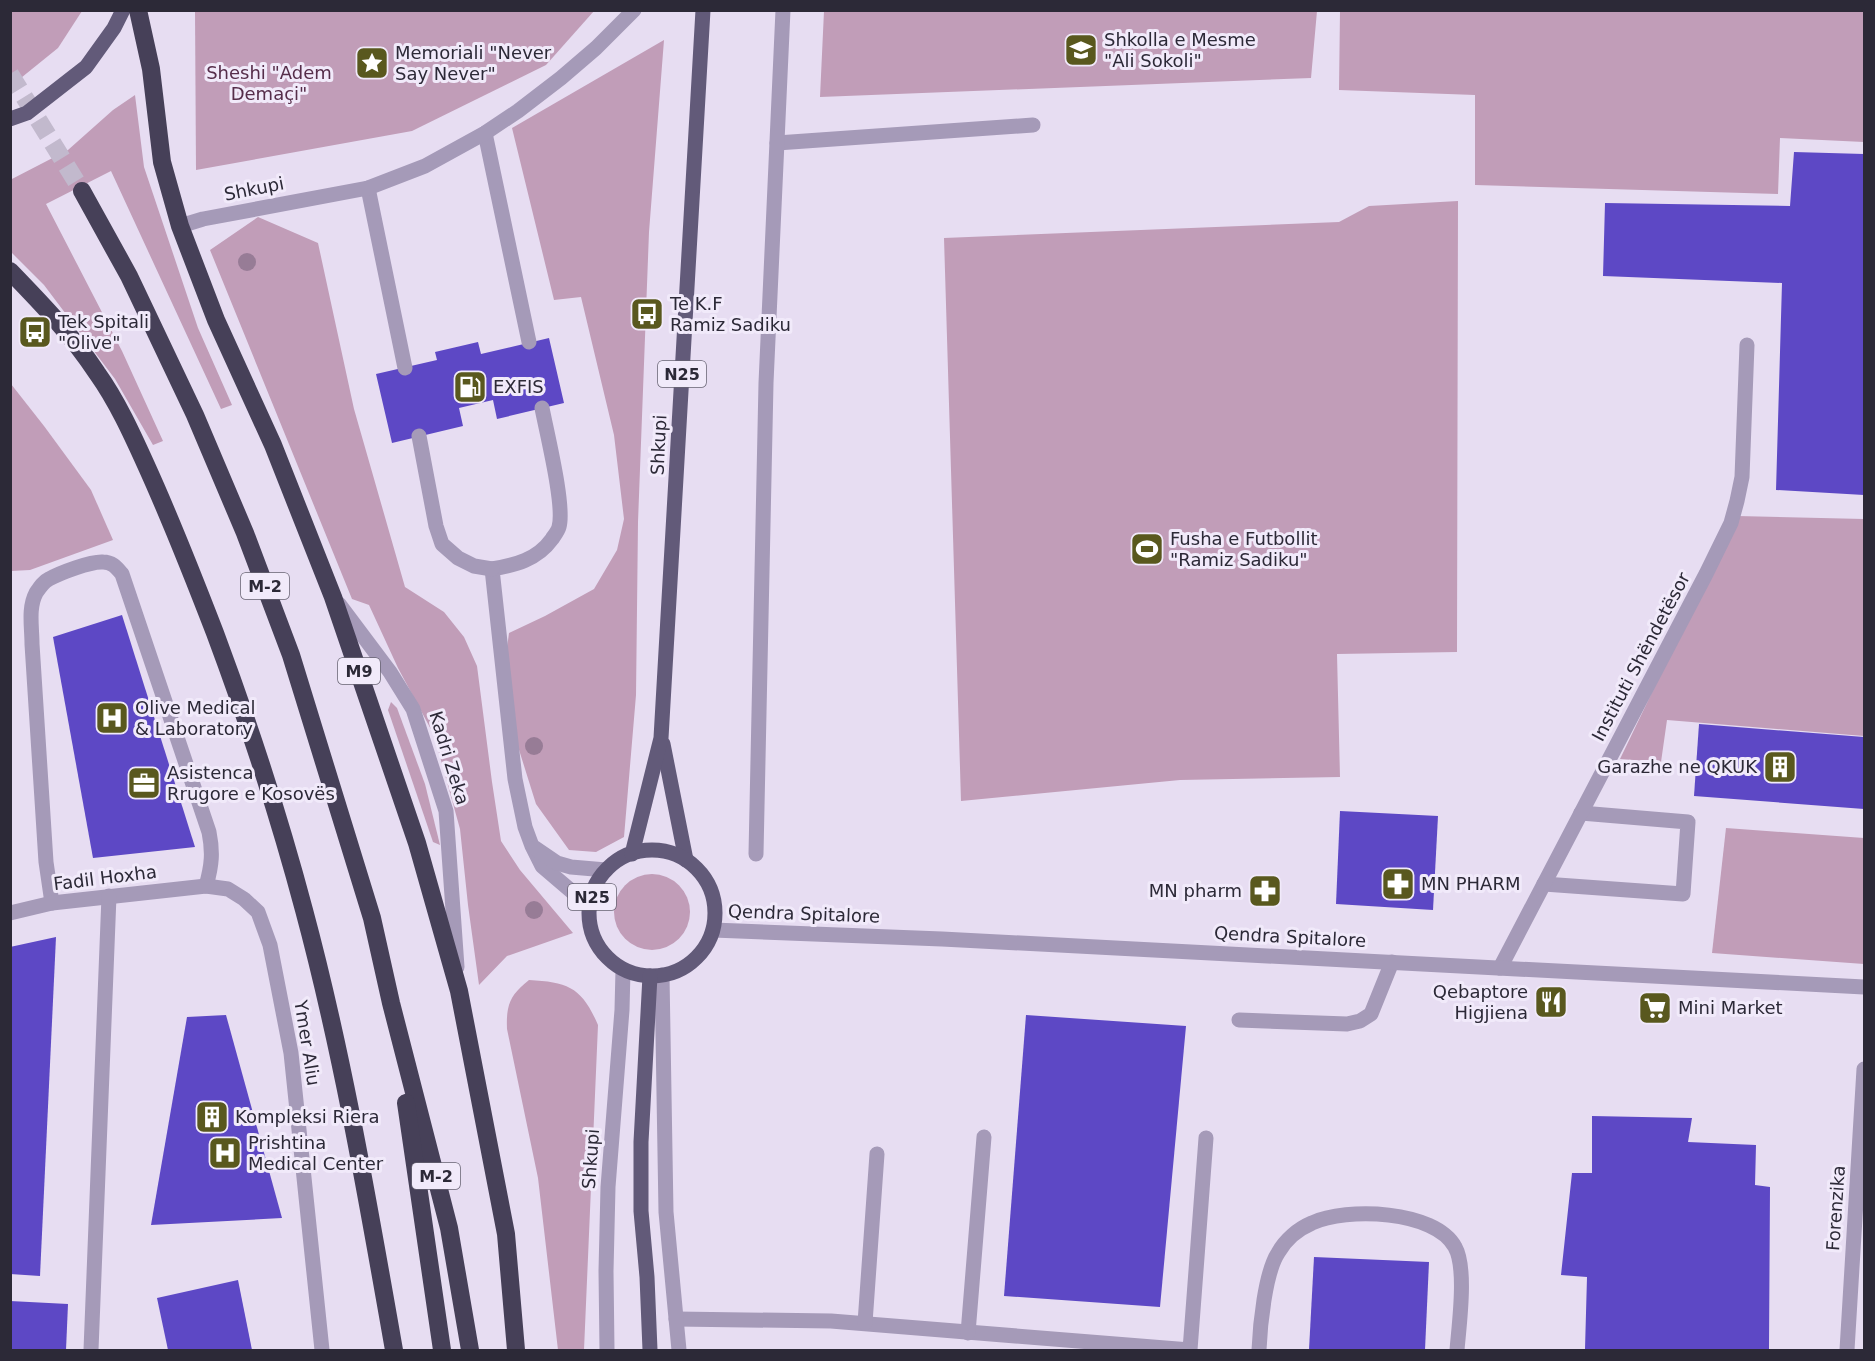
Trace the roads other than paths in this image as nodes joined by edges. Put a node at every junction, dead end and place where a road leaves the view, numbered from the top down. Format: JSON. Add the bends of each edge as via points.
{"nodes":[{"id":1,"x":123,"y":10,"type":"edge"},
{"id":2,"x":138,"y":10,"type":"edge"},
{"id":3,"x":634,"y":10,"type":"edge"},
{"id":4,"x":703,"y":10,"type":"edge"},
{"id":5,"x":783,"y":10,"type":"edge"},
{"id":6,"x":10,"y":119,"type":"edge"},
{"id":7,"x":1033,"y":125,"type":"dead end"},
{"id":8,"x":485,"y":133,"type":"junction"},
{"id":9,"x":777,"y":143,"type":"junction"},
{"id":10,"x":368,"y":188,"type":"junction"},
{"id":11,"x":82,"y":191,"type":"tunnel mouth"},
{"id":12,"x":180,"y":226,"type":"junction"},
{"id":13,"x":10,"y":270,"type":"edge"},
{"id":14,"x":529,"y":342,"type":"dead end"},
{"id":15,"x":1747,"y":345,"type":"dead end"},
{"id":16,"x":405,"y":368,"type":"dead end"},
{"id":17,"x":542,"y":408,"type":"dead end"},
{"id":18,"x":419,"y":436,"type":"dead end"},
{"id":19,"x":492,"y":569,"type":"junction"},
{"id":20,"x":333,"y":597,"type":"junction"},
{"id":21,"x":661,"y":738,"type":"junction"},
{"id":22,"x":1581,"y":813,"type":"junction"},
{"id":23,"x":532,"y":846,"type":"junction"},
{"id":24,"x":632,"y":854,"type":"junction"},
{"id":25,"x":756,"y":854,"type":"dead end"},
{"id":26,"x":686,"y":860,"type":"junction"},
{"id":27,"x":606,"y":870,"type":"junction"},
{"id":28,"x":1544,"y":884,"type":"junction"},
{"id":29,"x":206,"y":886,"type":"junction"},
{"id":30,"x":109,"y":896,"type":"junction"},
{"id":31,"x":52,"y":903,"type":"junction"},
{"id":32,"x":590,"y":907,"type":"junction"},
{"id":33,"x":10,"y":913,"type":"edge"},
{"id":34,"x":713,"y":930,"type":"junction"},
{"id":35,"x":1392,"y":962,"type":"junction"},
{"id":36,"x":1500,"y":968,"type":"junction"},
{"id":37,"x":623,"y":970,"type":"junction"},
{"id":38,"x":656,"y":976,"type":"junction"},
{"id":39,"x":1864,"y":987,"type":"edge"},
{"id":40,"x":459,"y":991,"type":"junction"},
{"id":41,"x":392,"y":1003,"type":"junction"},
{"id":42,"x":1239,"y":1020,"type":"dead end"},
{"id":43,"x":1864,"y":1069,"type":"edge"},
{"id":44,"x":984,"y":1137,"type":"dead end"},
{"id":45,"x":1206,"y":1138,"type":"dead end"},
{"id":46,"x":877,"y":1154,"type":"dead end"},
{"id":47,"x":676,"y":1319,"type":"junction"},
{"id":48,"x":865,"y":1323,"type":"junction"},
{"id":49,"x":968,"y":1333,"type":"junction"},
{"id":50,"x":91,"y":1350,"type":"edge"},
{"id":51,"x":322,"y":1350,"type":"edge"},
{"id":52,"x":394,"y":1350,"type":"edge"},
{"id":53,"x":442,"y":1350,"type":"edge"},
{"id":54,"x":470,"y":1350,"type":"edge"},
{"id":55,"x":516,"y":1350,"type":"edge"},
{"id":56,"x":607,"y":1350,"type":"edge"},
{"id":57,"x":650,"y":1350,"type":"edge"},
{"id":58,"x":679,"y":1350,"type":"edge"},
{"id":59,"x":1259,"y":1350,"type":"edge"},
{"id":60,"x":1457,"y":1350,"type":"edge"},
{"id":61,"x":1847,"y":1350,"type":"edge"}],
"edges":[{"from":1,"to":6,"type":"main road","via":[[86,67],[27,114]]},
{"from":2,"to":12,"type":"highway","number":"M9","via":[[162,162]]},
{"from":3,"to":8,"type":"street","name":"Shkupi","via":[[561,78]]},
{"from":4,"to":21,"type":"main road","name":"Shkupi","number":"N25"},
{"from":5,"to":9,"type":"street"},
{"from":7,"to":9,"type":"street"},
{"from":8,"to":10,"type":"street","name":"Shkupi","via":[[425,165]]},
{"from":8,"to":14,"type":"street"},
{"from":9,"to":25,"type":"street","via":[[766,383]]},
{"from":10,"to":12,"type":"street","name":"Shkupi"},
{"from":10,"to":16,"type":"street"},
{"from":11,"to":41,"type":"highway","number":"M-2","via":[[134,286],[245,533],[291,655],[328,773],[372,918]]},
{"from":12,"to":20,"type":"highway","number":"M9"},
{"from":13,"to":52,"type":"highway","via":[[57,319],[98,374],[130,431],[189,564],[243,709],[299,892],[329,1015],[352,1116]]},
{"from":15,"to":22,"type":"street","name":"Instituti Shëndetësor","via":[[1742,477],[1731,523]]},
{"from":17,"to":19,"type":"street","via":[[560,506],[559,528],[531,559]]},
{"from":18,"to":19,"type":"street","via":[[442,544],[474,566]]},
{"from":19,"to":23,"type":"street","via":[[515,779]]},
{"from":20,"to":40,"type":"highway","number":"M9","via":[[417,843]]},
{"from":20,"to":40,"type":"street","name":"Kadri Zeka","via":[[413,709],[446,811]]},
{"from":21,"to":24,"type":"main road","name":"Shkupi","number":"N25"},
{"from":21,"to":26,"type":"main road","name":"Shkupi","number":"N25"},
{"from":22,"to":28,"type":"street","name":"Instituti Shëndetësor"},
{"from":22,"to":28,"type":"street","via":[[1688,822],[1683,894]]},
{"from":23,"to":27,"type":"street","via":[[557,863]]},
{"from":23,"to":32,"type":"street","via":[[542,866]]},
{"from":24,"to":26,"type":"main road","number":"N25","via":[[660,851]]},
{"from":24,"to":27,"type":"main road","number":"N25"},
{"from":26,"to":34,"type":"main road","number":"N25","via":[[708,883],[714,898]]},
{"from":27,"to":32,"type":"main road","number":"N25","via":[[595,887]]},
{"from":28,"to":36,"type":"street","name":"Instituti Shëndetësor"},
{"from":29,"to":30,"type":"street","name":"Fadil Hoxha"},
{"from":29,"to":31,"type":"street","via":[[213,850],[209,832],[122,574],[115,565],[95,562],[48,580],[34,596],[32,608]]},
{"from":29,"to":51,"type":"street","name":"Ymer Aliu","via":[[228,888],[244,899],[258,912],[270,945],[291,1053]]},
{"from":30,"to":31,"type":"street","name":"Fadil Hoxha"},
{"from":30,"to":50,"type":"street"},
{"from":31,"to":33,"type":"street","name":"Fadil Hoxha"},
{"from":32,"to":37,"type":"main road","number":"N25","via":[[598,945]]},
{"from":34,"to":35,"type":"street","name":"Qendra Spitalore"},
{"from":34,"to":38,"type":"main road","number":"N25","via":[[696,959],[674,972]]},
{"from":35,"to":36,"type":"street","name":"Qendra Spitalore"},
{"from":35,"to":42,"type":"street","via":[[1371,1014],[1359,1021],[1347,1024]]},
{"from":36,"to":39,"type":"street","name":"Qendra Spitalore"},
{"from":37,"to":38,"type":"main road"},
{"from":37,"to":56,"type":"street","name":"Shkupi","via":[[608,1187]]},
{"from":38,"to":47,"type":"street","via":[[666,1212]]},
{"from":38,"to":57,"type":"main road","via":[[641,1142]]},
{"from":40,"to":55,"type":"highway","number":"M9","via":[[506,1234]]},
{"from":41,"to":53,"type":"highway","number":"M-2"},
{"from":41,"to":54,"type":"highway","number":"M-2","via":[[449,1228]]},
{"from":43,"to":61,"type":"street","name":"Forenzika"},
{"from":44,"to":49,"type":"street"},
{"from":45,"to":49,"type":"street","via":[[1190,1350]]},
{"from":46,"to":48,"type":"street"},
{"from":47,"to":48,"type":"street"},
{"from":47,"to":58,"type":"street"},
{"from":48,"to":49,"type":"street"},
{"from":59,"to":60,"type":"street","via":[[1268,1280],[1277,1254],[1293,1234],[1312,1223],[1337,1216],[1365,1215],[1416,1219],[1446,1235],[1456,1248],[1461,1282]]}]}
